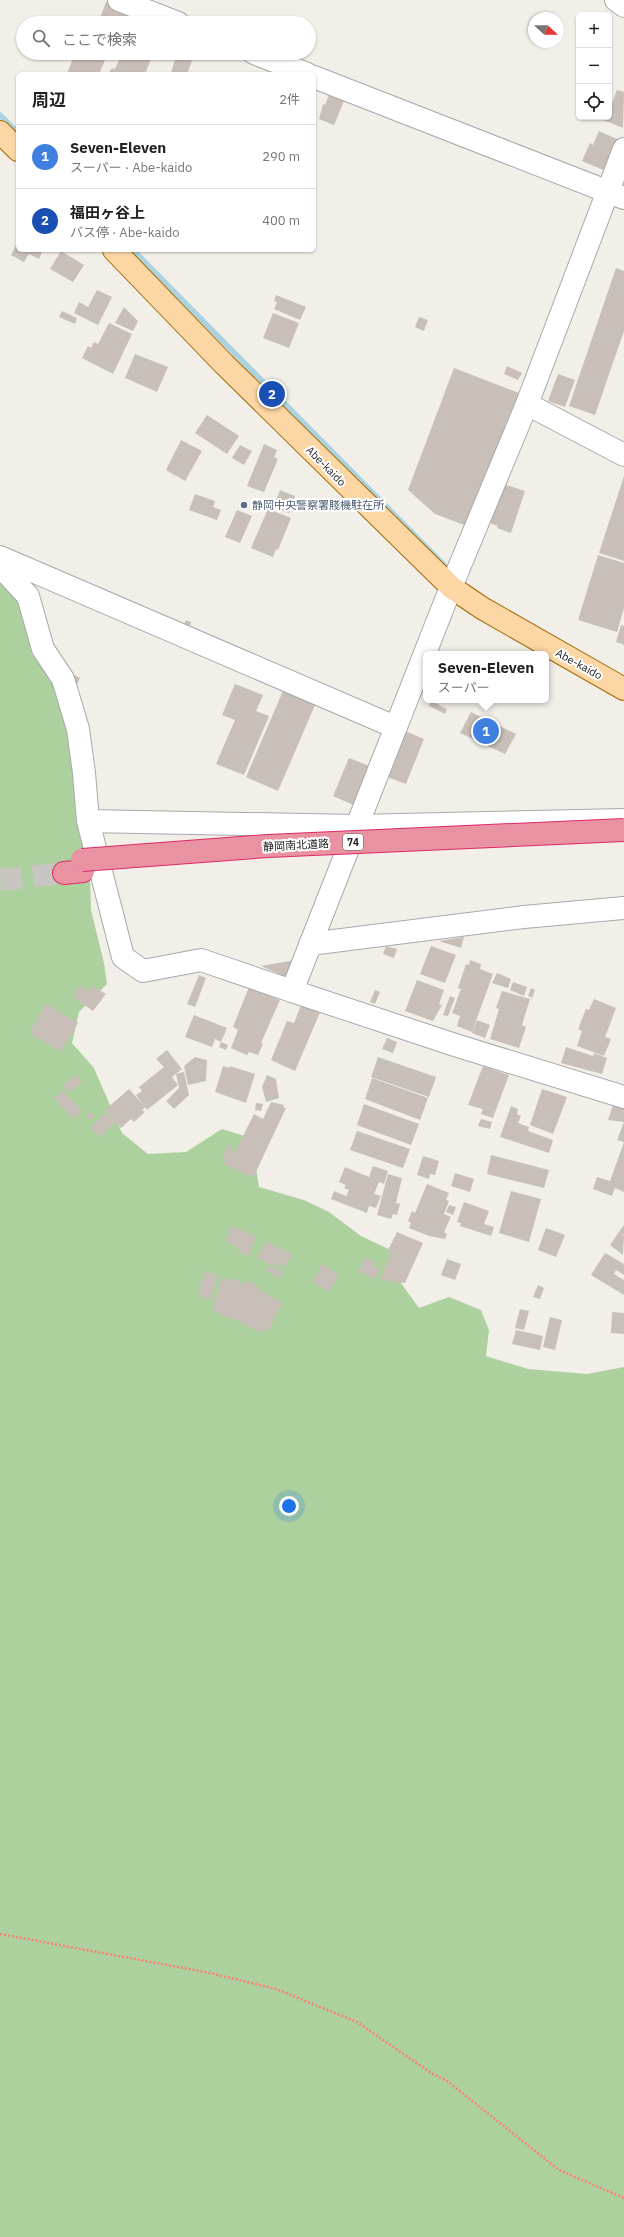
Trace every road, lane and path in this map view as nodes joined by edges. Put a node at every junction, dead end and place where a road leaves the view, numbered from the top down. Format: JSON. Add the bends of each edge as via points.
{"nodes":[{"id":1,"x":119,"y":0,"type":"edge"},
{"id":2,"x":616,"y":0,"type":"edge"},
{"id":3,"x":624,"y":6,"type":"edge"},
{"id":4,"x":160,"y":16,"type":"edge"},
{"id":5,"x":272,"y":60,"type":"edge"},
{"id":6,"x":302,"y":72,"type":"edge"},
{"id":7,"x":316,"y":78,"type":"edge"},
{"id":8,"x":0,"y":132,"type":"edge"},
{"id":9,"x":16,"y":148,"type":"edge"},
{"id":10,"x":624,"y":149,"type":"edge"},
{"id":11,"x":615,"y":195,"type":"edge"},
{"id":12,"x":116,"y":252,"type":"edge"},
{"id":13,"x":527,"y":404,"type":"junction"},
{"id":14,"x":624,"y":455,"type":"edge"},
{"id":15,"x":0,"y":557,"type":"edge"},
{"id":16,"x":0,"y":566,"type":"edge"},
{"id":17,"x":451,"y":587,"type":"junction"},
{"id":18,"x":425,"y":651,"type":"edge"},
{"id":19,"x":423,"y":657,"type":"edge"},
{"id":20,"x":624,"y":688,"type":"edge"},
{"id":21,"x":395,"y":727,"type":"junction"},
{"id":22,"x":624,"y":820,"type":"edge"},
{"id":23,"x":88,"y":821,"type":"junction"},
{"id":24,"x":356,"y":826,"type":"junction"},
{"id":25,"x":624,"y":830,"type":"edge"},
{"id":26,"x":624,"y":841,"type":"edge"},
{"id":27,"x":624,"y":908,"type":"edge"},
{"id":28,"x":310,"y":944,"type":"junction"},
{"id":29,"x":292,"y":991,"type":"junction"},
{"id":30,"x":624,"y":1097,"type":"edge"},
{"id":31,"x":0,"y":1934,"type":"edge"},
{"id":32,"x":624,"y":2198,"type":"edge"}],
"edges":[{"from":1,"to":4,"type":"street"},
{"from":2,"to":3,"type":"street"},
{"from":5,"to":6,"type":"street"},
{"from":7,"to":11,"type":"street"},
{"from":8,"to":9,"type":"main road"},
{"from":10,"to":11,"type":"street"},
{"from":11,"to":13,"type":"street"},
{"from":12,"to":17,"type":"main road","name":"Abe-kaido","via":[[224,364]]},
{"from":13,"to":14,"type":"street"},
{"from":13,"to":17,"type":"street"},
{"from":15,"to":21,"type":"street"},
{"from":16,"to":23,"type":"street","via":[[28,596],[43,649],[63,679],[78,729]]},
{"from":17,"to":18,"type":"street"},
{"from":17,"to":20,"type":"main road","name":"Abe-kaido","via":[[482,608]]},
{"from":19,"to":21,"type":"street"},
{"from":21,"to":24,"type":"street"},
{"from":22,"to":24,"type":"street"},
{"from":23,"to":24,"type":"street"},
{"from":23,"to":29,"type":"street","via":[[123,957],[143,971],[201,960]]},
{"from":24,"to":28,"type":"street"},
{"from":25,"to":26,"type":"highway","name":"静岡南北道路","number":"74","bridge":true,"via":[[209,849],[73,866]]},
{"from":27,"to":28,"type":"street","via":[[524,917]]},
{"from":28,"to":29,"type":"street"},
{"from":29,"to":30,"type":"street"},
{"from":31,"to":32,"type":"path","via":[[210,1973],[276,1989],[357,2022],[447,2081],[559,2170]]}]}
